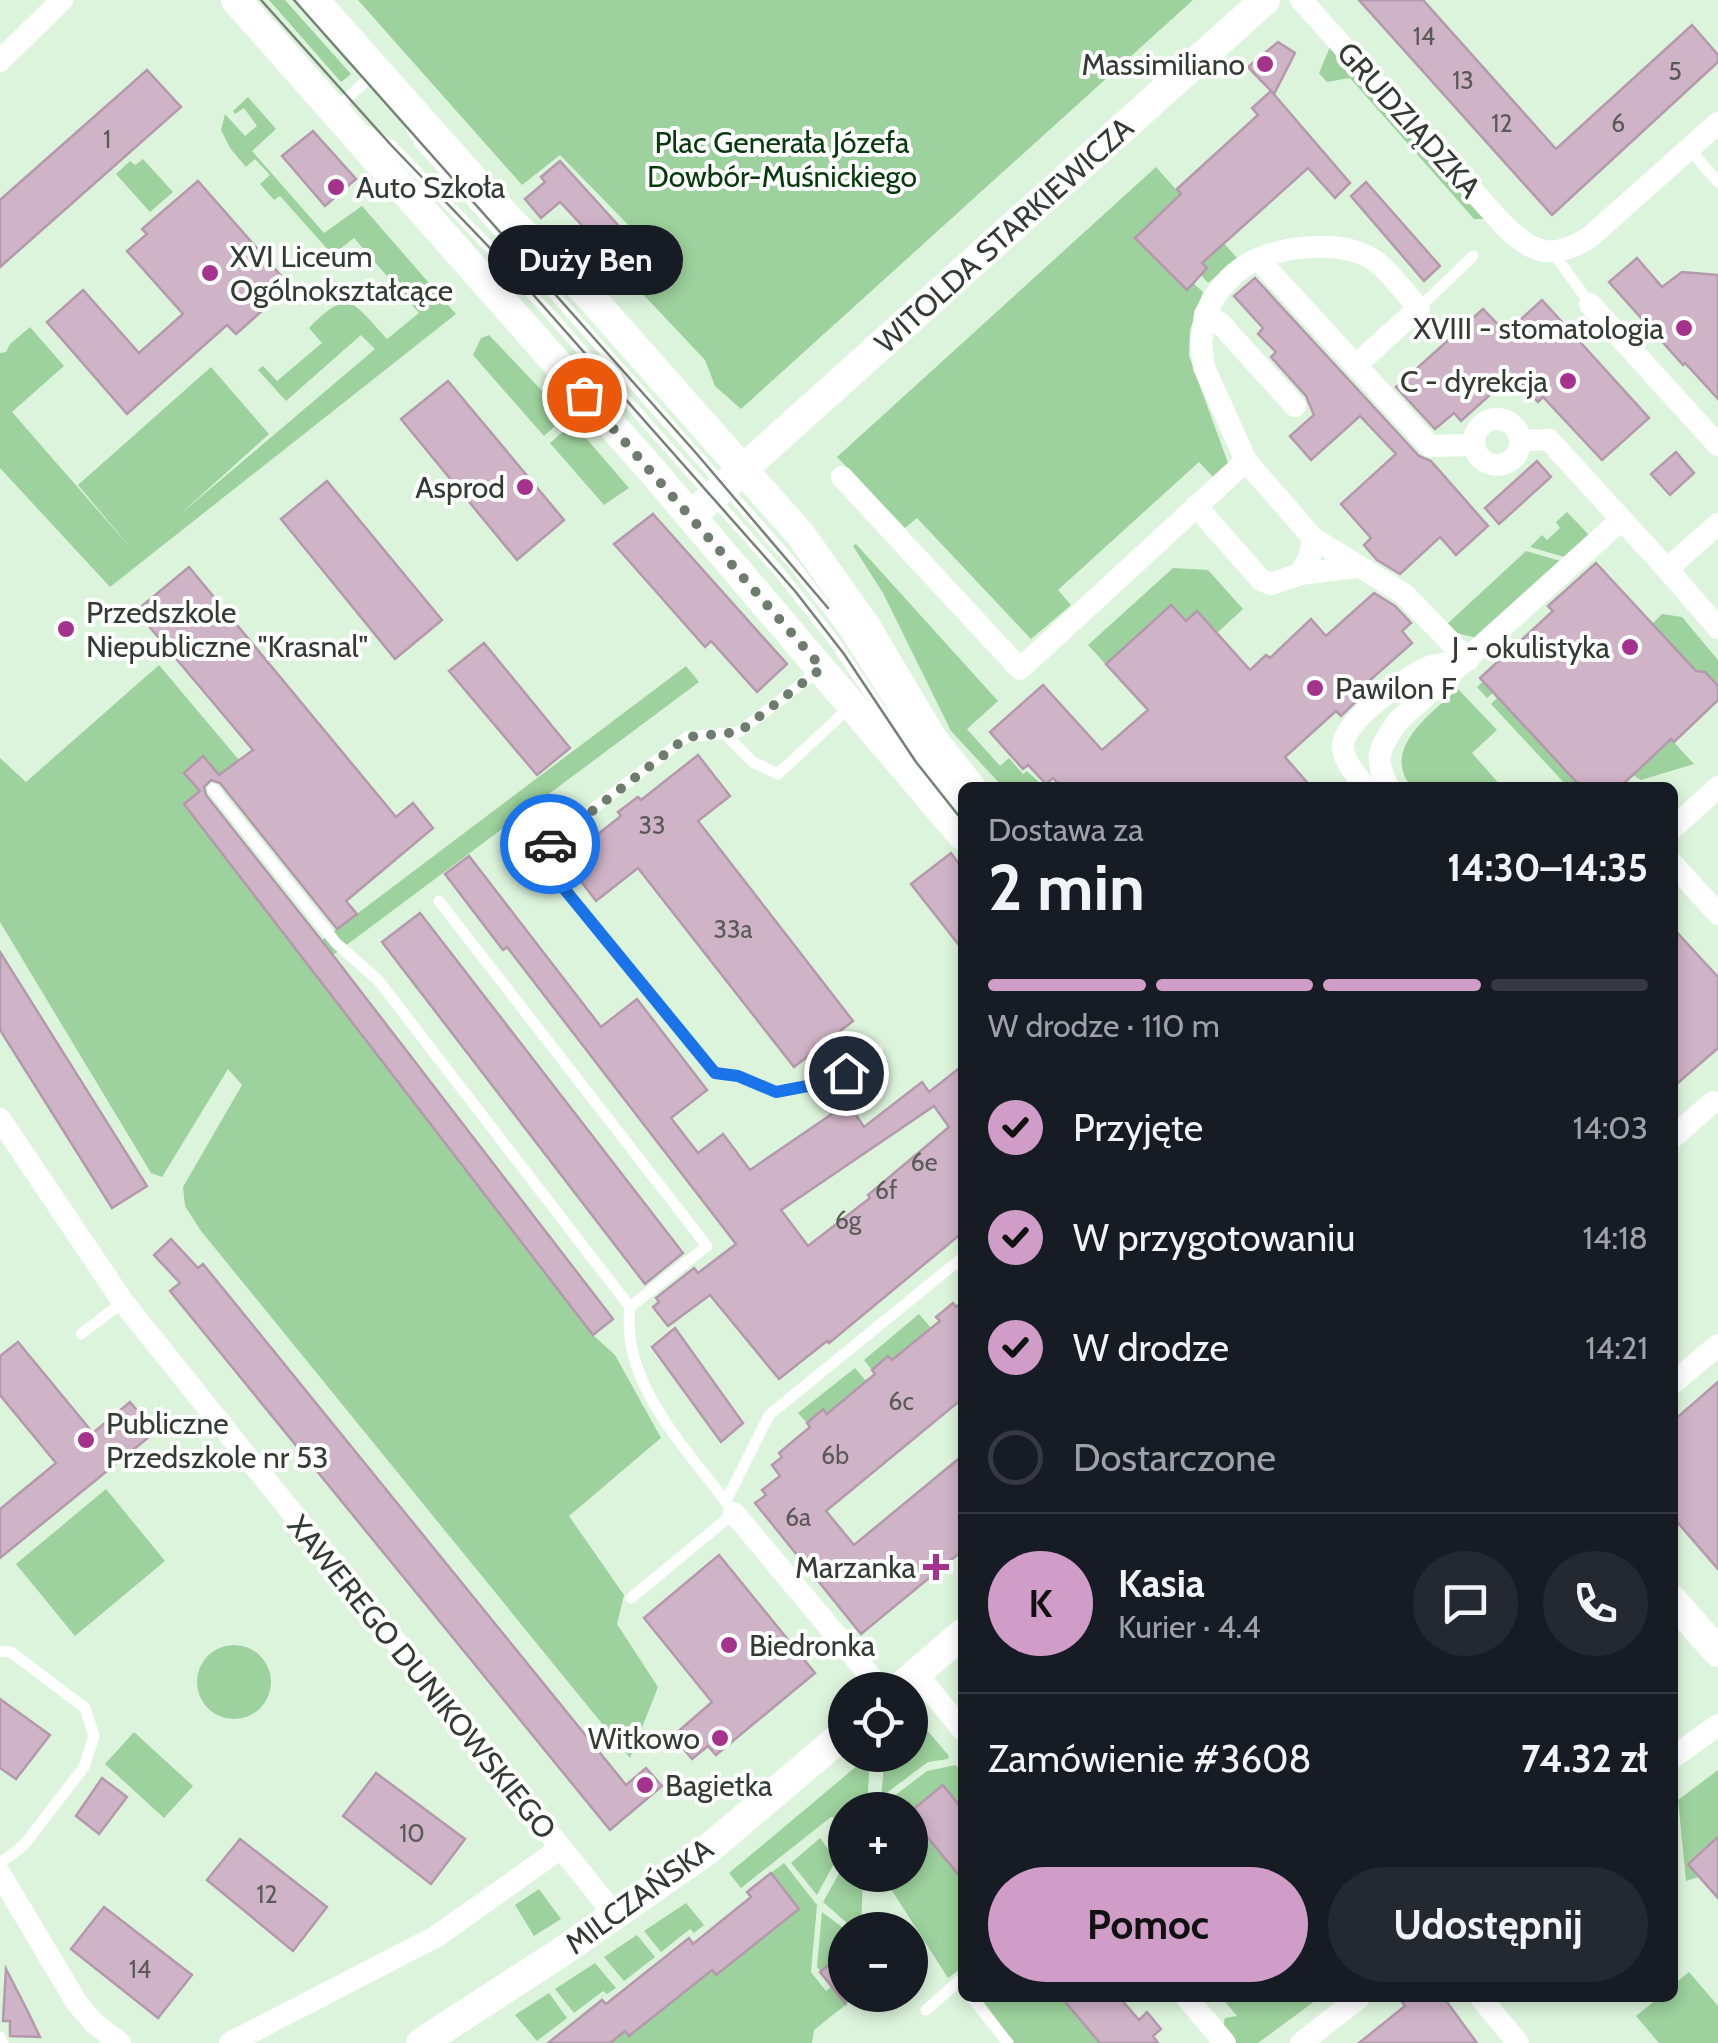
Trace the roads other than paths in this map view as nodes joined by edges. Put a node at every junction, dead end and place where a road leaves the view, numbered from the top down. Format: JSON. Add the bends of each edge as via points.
{"nodes":[{"id":1,"x":62,"y":0,"type":"edge"},
{"id":2,"x":236,"y":0,"type":"edge"},
{"id":3,"x":314,"y":0,"type":"edge"},
{"id":4,"x":1265,"y":0,"type":"edge"},
{"id":5,"x":1301,"y":0,"type":"edge"},
{"id":6,"x":0,"y":60,"type":"edge"},
{"id":7,"x":376,"y":72,"type":"junction"},
{"id":8,"x":333,"y":110,"type":"junction"},
{"id":9,"x":1718,"y":124,"type":"edge"},
{"id":10,"x":1689,"y":149,"type":"junction"},
{"id":11,"x":1718,"y":182,"type":"edge"},
{"id":12,"x":1553,"y":252,"type":"junction"},
{"id":13,"x":1473,"y":256,"type":"dead end"},
{"id":14,"x":1258,"y":259,"type":"junction"},
{"id":15,"x":1590,"y":304,"type":"joint"},
{"id":16,"x":1419,"y":308,"type":"junction"},
{"id":17,"x":1206,"y":315,"type":"junction"},
{"id":18,"x":1356,"y":366,"type":"junction"},
{"id":19,"x":1295,"y":406,"type":"dead end"},
{"id":20,"x":1718,"y":445,"type":"edge"},
{"id":21,"x":1246,"y":461,"type":"junction"},
{"id":22,"x":842,"y":477,"type":"dead end"},
{"id":23,"x":718,"y":492,"type":"junction"},
{"id":24,"x":1196,"y":506,"type":"junction"},
{"id":25,"x":1620,"y":520,"type":"junction"},
{"id":26,"x":1718,"y":524,"type":"edge"},
{"id":27,"x":1313,"y":538,"type":"junction"},
{"id":28,"x":1356,"y":567,"type":"junction"},
{"id":29,"x":1667,"y":568,"type":"junction"},
{"id":30,"x":1300,"y":574,"type":"junction"},
{"id":31,"x":1718,"y":628,"type":"edge"},
{"id":32,"x":1468,"y":660,"type":"junction"},
{"id":33,"x":822,"y":668,"type":"junction"},
{"id":34,"x":853,"y":705,"type":"junction"},
{"id":35,"x":725,"y":734,"type":"junction"},
{"id":36,"x":1362,"y":782,"type":"edge"},
{"id":37,"x":1386,"y":782,"type":"edge"},
{"id":38,"x":1718,"y":787,"type":"edge"},
{"id":39,"x":213,"y":789,"type":"dead end"},
{"id":40,"x":958,"y":789,"type":"edge"},
{"id":41,"x":1678,"y":824,"type":"edge"},
{"id":42,"x":958,"y":830,"type":"edge"},
{"id":43,"x":1678,"y":870,"type":"edge"},
{"id":44,"x":439,"y":901,"type":"dead end"},
{"id":45,"x":1718,"y":914,"type":"edge"},
{"id":46,"x":878,"y":1050,"type":"dead end"},
{"id":47,"x":1716,"y":1103,"type":"edge"},
{"id":48,"x":0,"y":1119,"type":"edge"},
{"id":49,"x":1678,"y":1133,"type":"edge"},
{"id":50,"x":958,"y":1261,"type":"edge"},
{"id":51,"x":124,"y":1302,"type":"junction"},
{"id":52,"x":630,"y":1307,"type":"junction"},
{"id":53,"x":82,"y":1334,"type":"dead end"},
{"id":54,"x":1718,"y":1344,"type":"edge"},
{"id":55,"x":1678,"y":1379,"type":"edge"},
{"id":56,"x":730,"y":1507,"type":"junction"},
{"id":57,"x":631,"y":1598,"type":"dead end"},
{"id":58,"x":1678,"y":1607,"type":"edge"},
{"id":59,"x":958,"y":1637,"type":"edge"},
{"id":60,"x":0,"y":1651,"type":"edge"},
{"id":61,"x":1718,"y":1652,"type":"edge"},
{"id":62,"x":867,"y":1672,"type":"edge"},
{"id":63,"x":918,"y":1672,"type":"edge"},
{"id":64,"x":928,"y":1700,"type":"edge"},
{"id":65,"x":958,"y":1725,"type":"edge"},
{"id":66,"x":1718,"y":1725,"type":"edge"},
{"id":67,"x":828,"y":1747,"type":"edge"},
{"id":68,"x":1678,"y":1754,"type":"edge"},
{"id":69,"x":560,"y":1848,"type":"junction"},
{"id":70,"x":0,"y":1863,"type":"edge"},
{"id":71,"x":0,"y":1874,"type":"edge"},
{"id":72,"x":614,"y":1915,"type":"junction"},
{"id":73,"x":958,"y":1984,"type":"edge"},
{"id":74,"x":975,"y":2002,"type":"edge"},
{"id":75,"x":1190,"y":2002,"type":"edge"},
{"id":76,"x":1354,"y":2002,"type":"edge"},
{"id":77,"x":1484,"y":2002,"type":"edge"},
{"id":78,"x":928,"y":2008,"type":"edge"},
{"id":79,"x":120,"y":2043,"type":"edge"},
{"id":80,"x":230,"y":2043,"type":"edge"},
{"id":81,"x":421,"y":2043,"type":"edge"},
{"id":82,"x":1008,"y":2043,"type":"edge"},
{"id":83,"x":1225,"y":2043,"type":"edge"},
{"id":84,"x":1300,"y":2043,"type":"edge"},
{"id":85,"x":1518,"y":2043,"type":"edge"}],
"edges":[{"from":1,"to":6,"type":"street"},
{"from":2,"to":8,"type":"street"},
{"from":3,"to":7,"type":"street"},
{"from":4,"to":23,"type":"street","name":"WITOLDA STARKIEWICZA"},
{"from":5,"to":12,"type":"street","name":"GRUDZIĄDZKA","via":[[1518,239]]},
{"from":7,"to":8,"type":"lane"},
{"from":7,"to":23,"type":"street","via":[[511,222],[584,291]]},
{"from":8,"to":23,"type":"street"},
{"from":9,"to":10,"type":"street"},
{"from":10,"to":11,"type":"lane"},
{"from":10,"to":12,"type":"street","via":[[1590,237]]},
{"from":12,"to":15,"type":"lane"},
{"from":13,"to":16,"type":"lane"},
{"from":14,"to":16,"type":"street","via":[[1298,249],[1362,253]]},
{"from":14,"to":17,"type":"street","via":[[1214,294]]},
{"from":14,"to":18,"type":"street"},
{"from":15,"to":20,"type":"street"},
{"from":16,"to":18,"type":"street"},
{"from":17,"to":19,"type":"street","via":[[1220,322]]},
{"from":17,"to":21,"type":"street","via":[[1204,367]]},
{"from":18,"to":25,"type":"street","via":[[1430,446],[1474,445],[1478,429],[1491,420],[1507,421],[1521,440],[1549,440]]},
{"from":21,"to":24,"type":"street"},
{"from":21,"to":27,"type":"street"},
{"from":22,"to":24,"type":"street","via":[[1020,669]]},
{"from":23,"to":33,"type":"street"},
{"from":23,"to":40,"type":"lane","via":[[882,712]]},
{"from":23,"to":40,"type":"street","via":[[824,564]]},
{"from":24,"to":30,"type":"street","via":[[1262,580],[1271,584]]},
{"from":25,"to":29,"type":"street"},
{"from":25,"to":32,"type":"street"},
{"from":26,"to":29,"type":"street"},
{"from":27,"to":28,"type":"street"},
{"from":27,"to":30,"type":"street"},
{"from":28,"to":30,"type":"street"},
{"from":28,"to":32,"type":"street","via":[[1404,594]]},
{"from":29,"to":31,"type":"street"},
{"from":32,"to":36,"type":"street","via":[[1408,677],[1350,726],[1342,745]]},
{"from":32,"to":37,"type":"street","via":[[1398,721],[1381,746],[1379,770]]},
{"from":33,"to":34,"type":"street"},
{"from":33,"to":35,"type":"lane","via":[[739,732]]},
{"from":34,"to":35,"type":"lane","via":[[778,774],[753,762]]},
{"from":34,"to":42,"type":"street"},
{"from":35,"to":46,"type":"lane","via":[[687,737],[612,794],[552,840],[544,856],[548,869],[715,1073],[776,1092],[846,1073]]},
{"from":38,"to":41,"type":"street"},
{"from":39,"to":52,"type":"lane","via":[[336,943],[378,980]]},
{"from":43,"to":45,"type":"street"},
{"from":44,"to":52,"type":"lane","via":[[707,1246]]},
{"from":47,"to":49,"type":"street"},
{"from":48,"to":51,"type":"street","name":"XAWEREGO DUNIKOWSKIEGO"},
{"from":50,"to":56,"type":"lane","via":[[769,1415]]},
{"from":51,"to":53,"type":"lane"},
{"from":51,"to":69,"type":"street","name":"XAWEREGO DUNIKOWSKIEGO"},
{"from":52,"to":56,"type":"lane","via":[[635,1364],[672,1430]]},
{"from":54,"to":55,"type":"street"},
{"from":56,"to":57,"type":"lane"},
{"from":56,"to":62,"type":"street"},
{"from":58,"to":61,"type":"street"},
{"from":59,"to":63,"type":"street"},
{"from":60,"to":70,"type":"lane","via":[[84,1708],[94,1736],[84,1767],[24,1844]]},
{"from":64,"to":65,"type":"street"},
{"from":66,"to":68,"type":"street"},
{"from":67,"to":72,"type":"street","name":"MILCZAŃSKA","via":[[706,1850]]},
{"from":69,"to":72,"type":"street","name":"XAWEREGO DUNIKOWSKIEGO"},
{"from":69,"to":80,"type":"street","name":"XAWEREGO DUNIKOWSKIEGO","via":[[437,1936]]},
{"from":71,"to":79,"type":"street","via":[[77,2004]]},
{"from":72,"to":81,"type":"street","name":"MILCZAŃSKA"},
{"from":73,"to":78,"type":"lane"},
{"from":74,"to":82,"type":"lane"},
{"from":75,"to":83,"type":"street"},
{"from":76,"to":84,"type":"street"},
{"from":77,"to":85,"type":"street"}]}
